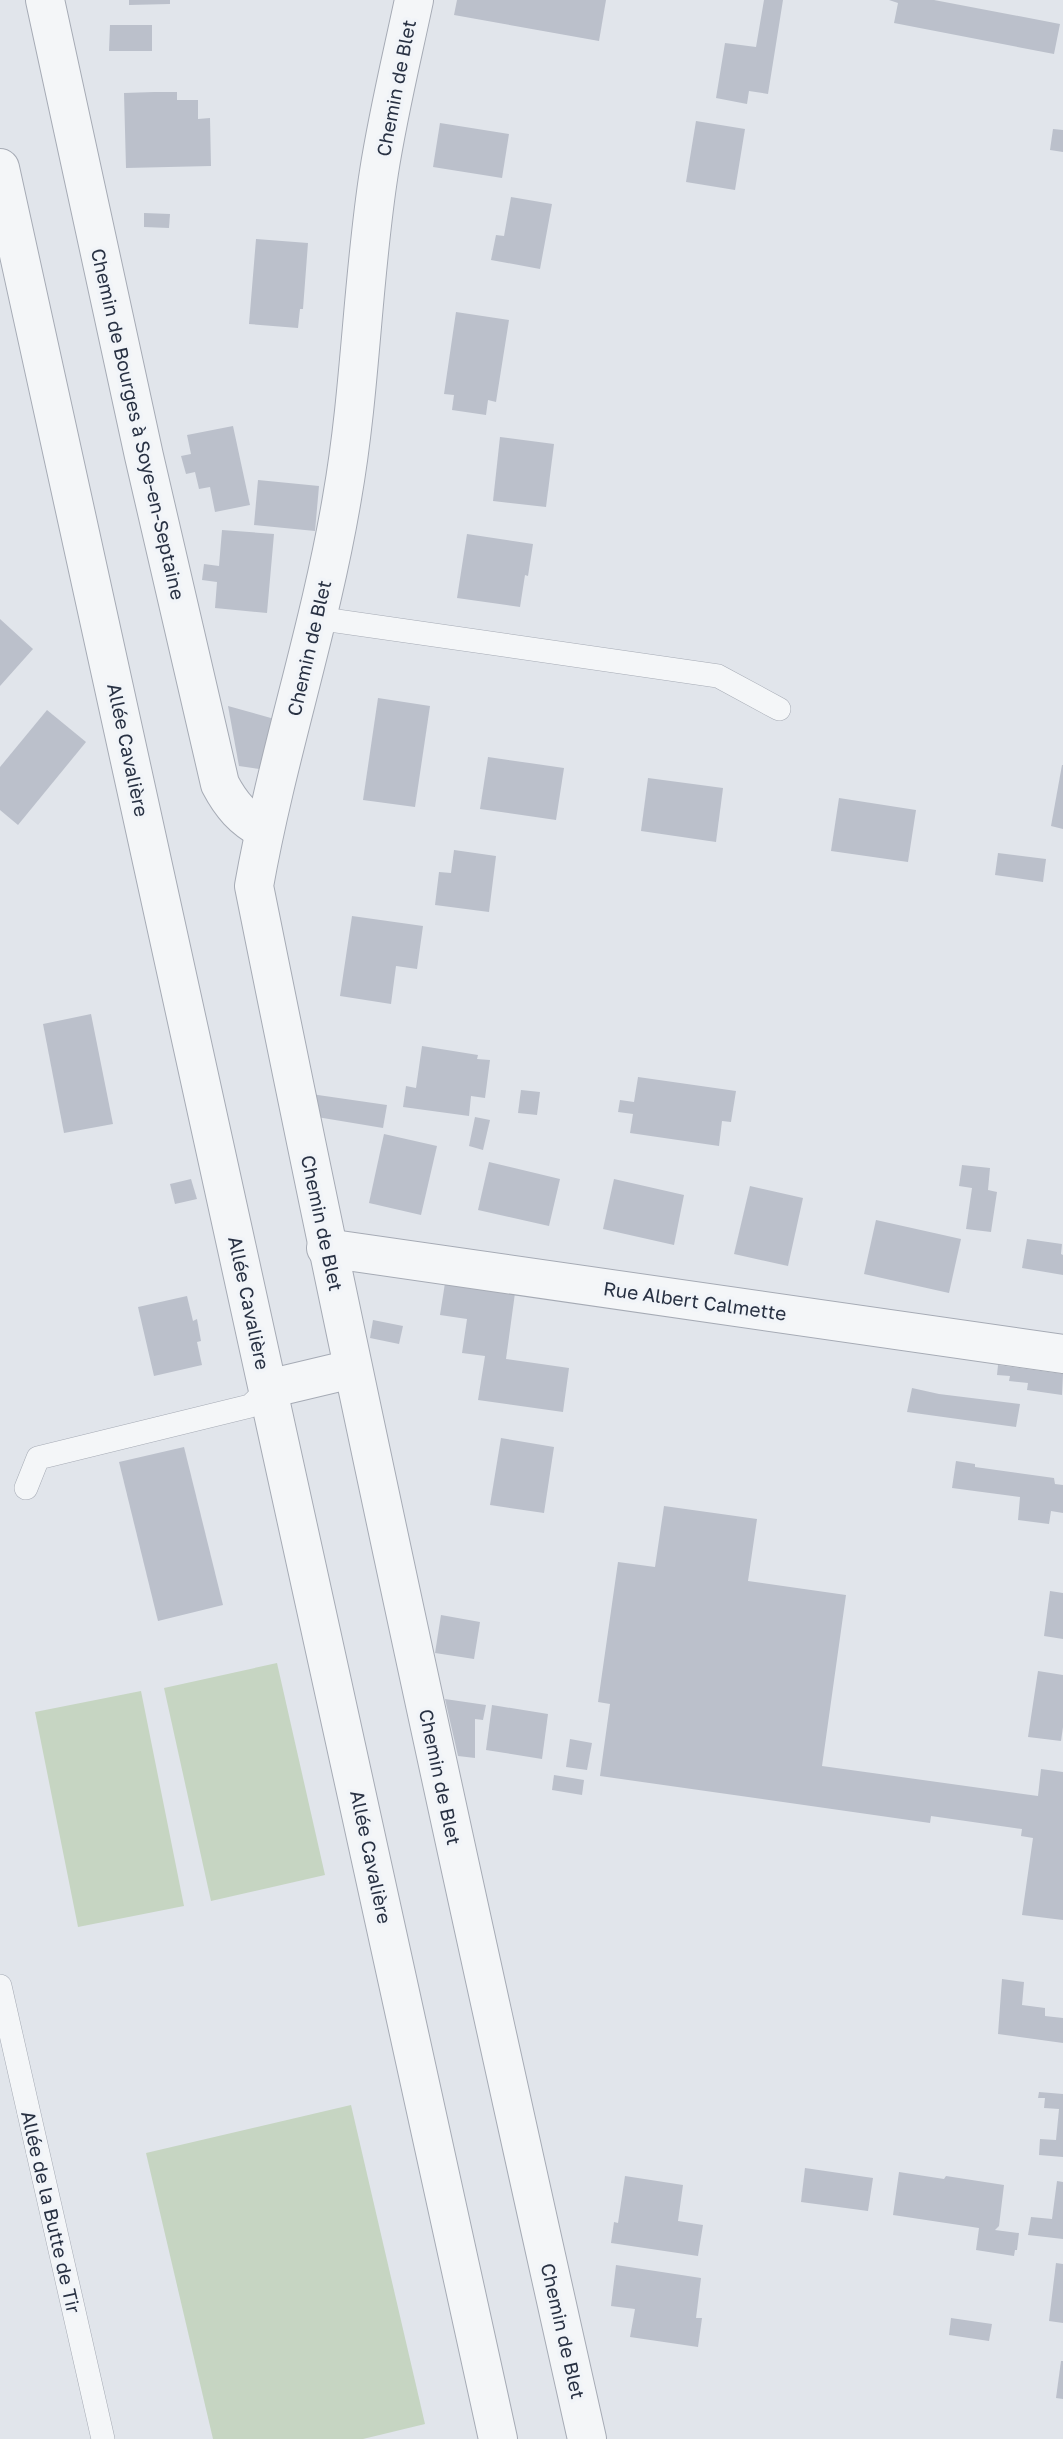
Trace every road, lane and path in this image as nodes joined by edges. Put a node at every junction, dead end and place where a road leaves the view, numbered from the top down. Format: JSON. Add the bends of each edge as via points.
{"nodes":[{"id":1,"x":45,"y":0,"type":"edge"},
{"id":2,"x":414,"y":0,"type":"edge"},
{"id":3,"x":0,"y":168,"type":"edge"},
{"id":4,"x":316,"y":618,"type":"junction"},
{"id":5,"x":779,"y":709,"type":"dead end"},
{"id":6,"x":264,"y":830,"type":"junction"},
{"id":7,"x":326,"y":1248,"type":"junction"},
{"id":8,"x":1063,"y":1354,"type":"edge"},
{"id":9,"x":352,"y":1369,"type":"junction"},
{"id":10,"x":268,"y":1389,"type":"junction"},
{"id":11,"x":26,"y":1488,"type":"dead end"},
{"id":12,"x":0,"y":1986,"type":"edge"},
{"id":13,"x":103,"y":2439,"type":"edge"},
{"id":14,"x":498,"y":2439,"type":"edge"},
{"id":15,"x":587,"y":2439,"type":"edge"}],
"edges":[{"from":1,"to":6,"type":"street","name":"Chemin de Bourges à Soye-en-Septaine","via":[[220,784],[230,803]]},
{"from":2,"to":4,"type":"street","name":"Chemin de Blet","via":[[379,172],[346,472]]},
{"from":3,"to":10,"type":"street","name":"Allée Cavalière"},
{"from":4,"to":5,"type":"lane","via":[[718,676]]},
{"from":4,"to":6,"type":"street","name":"Chemin de Blet"},
{"from":6,"to":7,"type":"street","name":"Chemin de Blet","via":[[254,886]]},
{"from":7,"to":8,"type":"street","name":"Rue Albert Calmette"},
{"from":7,"to":9,"type":"street","name":"Chemin de Blet"},
{"from":9,"to":10,"type":"street"},
{"from":9,"to":15,"type":"street","name":"Chemin de Blet"},
{"from":10,"to":11,"type":"lane","via":[[250,1406],[38,1458]]},
{"from":10,"to":14,"type":"street","name":"Allée Cavalière"},
{"from":12,"to":13,"type":"lane","name":"Allée de la Butte de Tir"}]}
